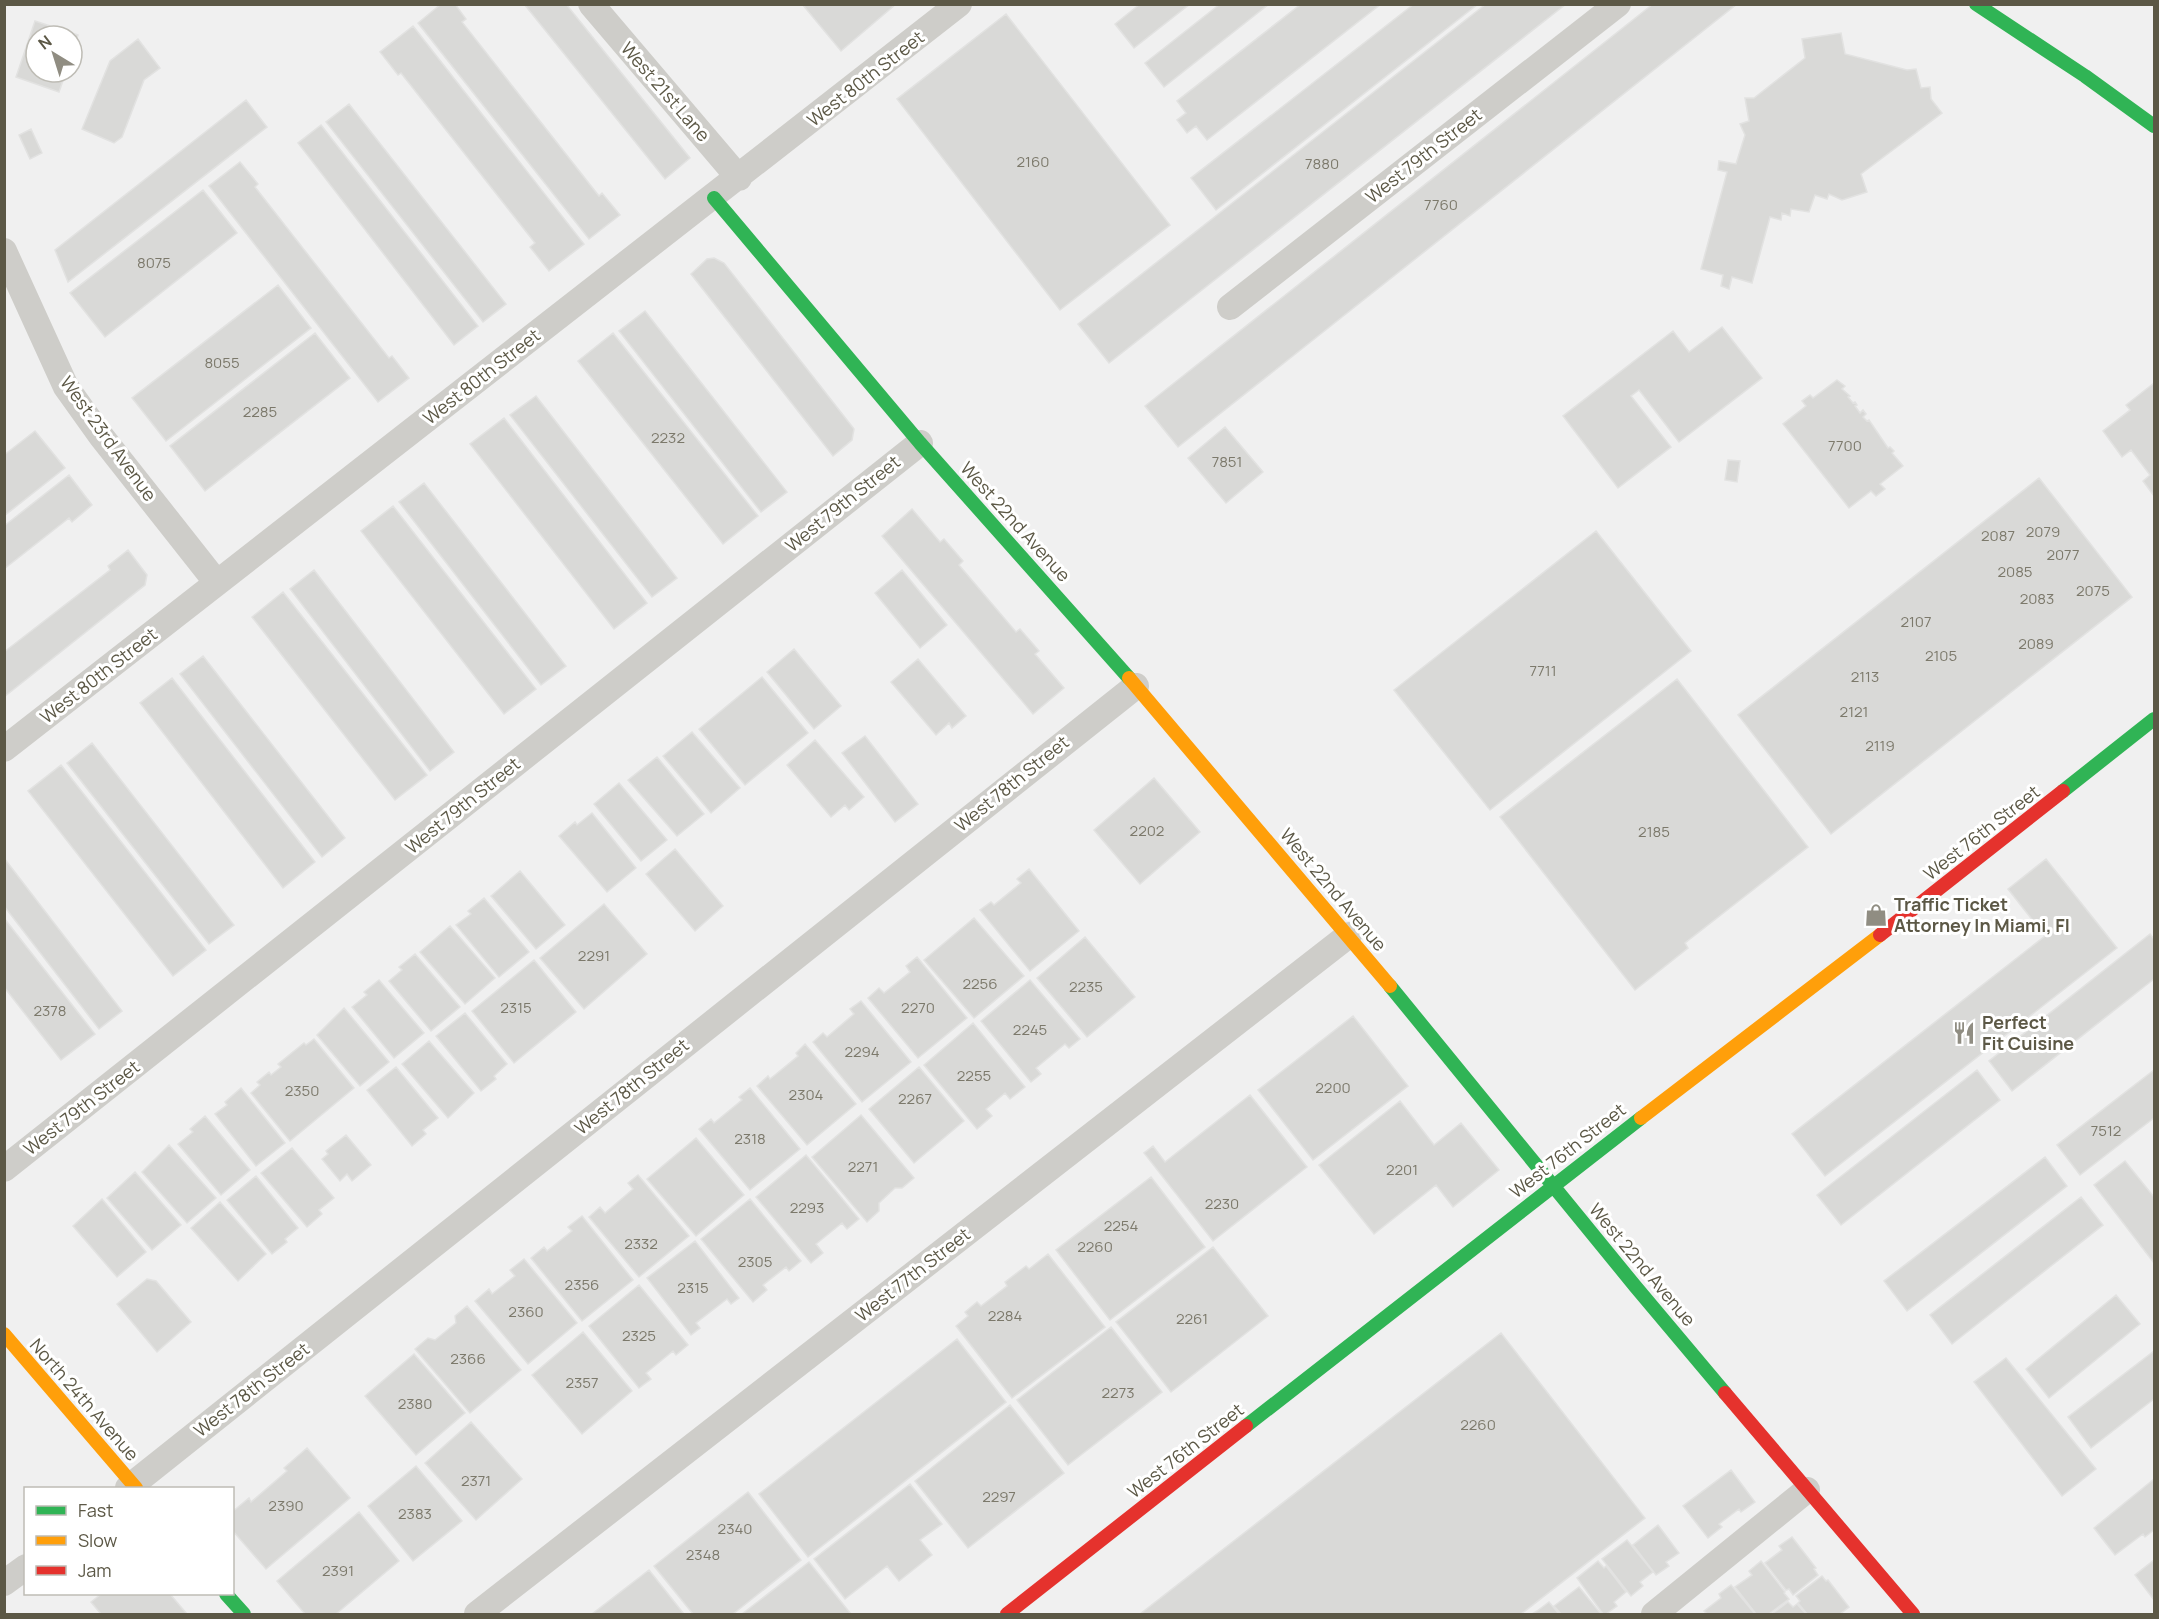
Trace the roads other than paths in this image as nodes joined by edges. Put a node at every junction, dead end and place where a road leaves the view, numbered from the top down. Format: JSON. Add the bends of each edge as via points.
{"nodes":[{"id":1,"x":591,"y":4,"type":"edge"},
{"id":2,"x":959,"y":4,"type":"edge"},
{"id":3,"x":1618,"y":4,"type":"edge"},
{"id":4,"x":1976,"y":4,"type":"edge"},
{"id":5,"x":2154,"y":126,"type":"edge"},
{"id":6,"x":739,"y":178,"type":"junction"},
{"id":7,"x":714,"y":198,"type":"junction"},
{"id":8,"x":4,"y":251,"type":"edge"},
{"id":9,"x":1230,"y":307,"type":"dead end"},
{"id":10,"x":920,"y":443,"type":"junction"},
{"id":11,"x":217,"y":583,"type":"junction"},
{"id":12,"x":1136,"y":686,"type":"junction"},
{"id":13,"x":2154,"y":719,"type":"edge"},
{"id":14,"x":4,"y":749,"type":"edge"},
{"id":15,"x":1349,"y":935,"type":"junction"},
{"id":16,"x":4,"y":1169,"type":"edge"},
{"id":17,"x":1553,"y":1185,"type":"junction"},
{"id":18,"x":4,"y":1334,"type":"edge"},
{"id":19,"x":132,"y":1487,"type":"edge"},
{"id":20,"x":1808,"y":1491,"type":"junction"},
{"id":21,"x":24,"y":1568,"type":"edge"},
{"id":22,"x":4,"y":1583,"type":"edge"},
{"id":23,"x":228,"y":1595,"type":"edge"},
{"id":24,"x":1905,"y":1612,"type":"edge"},
{"id":25,"x":244,"y":1614,"type":"edge"},
{"id":26,"x":477,"y":1614,"type":"edge"},
{"id":27,"x":1007,"y":1614,"type":"edge"},
{"id":28,"x":1654,"y":1614,"type":"edge"}],
"edges":[{"from":1,"to":6,"type":"street","name":"West 21st Lane"},
{"from":2,"to":6,"type":"street","name":"West 80th Street"},
{"from":3,"to":9,"type":"street","name":"West 79th Street"},
{"from":4,"to":5,"type":"street"},
{"from":6,"to":7,"type":"street","name":"West 80th Street"},
{"from":7,"to":10,"type":"street","name":"West 22nd Avenue"},
{"from":7,"to":11,"type":"street","name":"West 80th Street"},
{"from":8,"to":11,"type":"street","name":"West 23rd Avenue","via":[[66,387]]},
{"from":10,"to":12,"type":"street","name":"West 22nd Avenue"},
{"from":10,"to":16,"type":"street","name":"West 79th Street"},
{"from":11,"to":14,"type":"street","name":"West 80th Street"},
{"from":12,"to":15,"type":"street","name":"West 22nd Avenue"},
{"from":12,"to":19,"type":"street","name":"West 78th Street"},
{"from":13,"to":17,"type":"street","name":"West 76th Street"},
{"from":15,"to":17,"type":"street","name":"West 22nd Avenue"},
{"from":15,"to":26,"type":"street","name":"West 77th Street"},
{"from":17,"to":20,"type":"street","name":"West 22nd Avenue"},
{"from":17,"to":27,"type":"street","name":"West 76th Street"},
{"from":18,"to":19,"type":"street","name":"North 24th Avenue"},
{"from":20,"to":24,"type":"street","name":"West 22nd Avenue"},
{"from":20,"to":28,"type":"street"},
{"from":21,"to":22,"type":"street"},
{"from":23,"to":25,"type":"street"}]}
